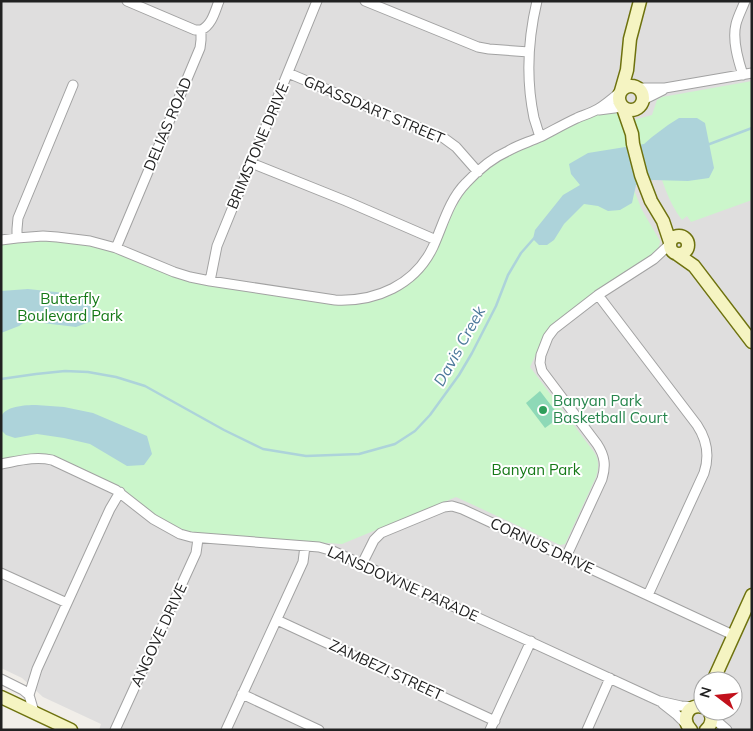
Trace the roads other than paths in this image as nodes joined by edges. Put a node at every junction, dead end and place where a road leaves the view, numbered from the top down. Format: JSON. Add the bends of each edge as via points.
{"nodes":[{"id":1,"x":127,"y":1,"type":"edge"},
{"id":2,"x":219,"y":1,"type":"edge"},
{"id":3,"x":317,"y":1,"type":"edge"},
{"id":4,"x":322,"y":1,"type":"edge"},
{"id":5,"x":365,"y":1,"type":"edge"},
{"id":6,"x":537,"y":1,"type":"edge"},
{"id":7,"x":640,"y":1,"type":"edge"},
{"id":8,"x":745,"y":1,"type":"edge"},
{"id":9,"x":314,"y":12,"type":"junction"},
{"id":10,"x":202,"y":30,"type":"junction"},
{"id":11,"x":529,"y":52,"type":"junction"},
{"id":12,"x":627,"y":70,"type":"junction"},
{"id":13,"x":288,"y":73,"type":"junction"},
{"id":14,"x":747,"y":74,"type":"edge"},
{"id":15,"x":73,"y":85,"type":"dead end"},
{"id":16,"x":620,"y":92,"type":"junction"},
{"id":17,"x":638,"y":96,"type":"junction"},
{"id":18,"x":622,"y":107,"type":"junction"},
{"id":19,"x":596,"y":110,"type":"junction"},
{"id":20,"x":632,"y":134,"type":"junction"},
{"id":21,"x":540,"y":137,"type":"junction"},
{"id":22,"x":251,"y":163,"type":"junction"},
{"id":23,"x":478,"y":172,"type":"junction"},
{"id":24,"x":17,"y":238,"type":"junction"},
{"id":25,"x":1,"y":240,"type":"edge"},
{"id":26,"x":436,"y":240,"type":"junction"},
{"id":27,"x":675,"y":246,"type":"junction"},
{"id":28,"x":116,"y":248,"type":"junction"},
{"id":29,"x":694,"y":266,"type":"junction"},
{"id":30,"x":210,"y":281,"type":"junction"},
{"id":31,"x":598,"y":295,"type":"junction"},
{"id":32,"x":752,"y":342,"type":"edge"},
{"id":33,"x":1,"y":464,"type":"edge"},
{"id":34,"x":120,"y":492,"type":"junction"},
{"id":35,"x":198,"y":539,"type":"junction"},
{"id":36,"x":305,"y":546,"type":"junction"},
{"id":37,"x":566,"y":557,"type":"junction"},
{"id":38,"x":362,"y":564,"type":"junction"},
{"id":39,"x":1,"y":573,"type":"edge"},
{"id":40,"x":752,"y":595,"type":"edge"},
{"id":41,"x":648,"y":596,"type":"junction"},
{"id":42,"x":68,"y":603,"type":"junction"},
{"id":43,"x":277,"y":620,"type":"junction"},
{"id":44,"x":734,"y":635,"type":"junction"},
{"id":45,"x":531,"y":641,"type":"junction"},
{"id":46,"x":37,"y":669,"type":"junction"},
{"id":47,"x":718,"y":671,"type":"edge"},
{"id":48,"x":610,"y":678,"type":"junction"},
{"id":49,"x":1,"y":680,"type":"edge"},
{"id":50,"x":17,"y":687,"type":"junction"},
{"id":51,"x":242,"y":694,"type":"junction"},
{"id":52,"x":29,"y":695,"type":"junction"},
{"id":53,"x":1,"y":697,"type":"edge"},
{"id":54,"x":659,"y":701,"type":"junction"},
{"id":55,"x":693,"y":707,"type":"edge"},
{"id":56,"x":693,"y":711,"type":"edge"},
{"id":57,"x":34,"y":712,"type":"junction"},
{"id":58,"x":495,"y":721,"type":"junction"},
{"id":59,"x":718,"y":721,"type":"edge"},
{"id":60,"x":688,"y":728,"type":"edge"},
{"id":61,"x":71,"y":730,"type":"edge"},
{"id":62,"x":115,"y":730,"type":"edge"},
{"id":63,"x":226,"y":730,"type":"edge"},
{"id":64,"x":319,"y":730,"type":"edge"},
{"id":65,"x":490,"y":730,"type":"edge"},
{"id":66,"x":587,"y":730,"type":"edge"},
{"id":67,"x":727,"y":730,"type":"edge"}],
"edges":[{"from":1,"to":10,"type":"street","via":[[195,30]]},
{"from":2,"to":10,"type":"street","name":"DELIAS ROAD","via":[[210,22]]},
{"from":3,"to":9,"type":"street","name":"BRIMSTONE DRIVE"},
{"from":4,"to":9,"type":"street","name":"BRIMSTONE DRIVE"},
{"from":5,"to":11,"type":"street","via":[[478,47]]},
{"from":6,"to":11,"type":"street"},
{"from":7,"to":12,"type":"street","via":[[630,39]]},
{"from":8,"to":14,"type":"street","via":[[735,33],[737,49]]},
{"from":9,"to":13,"type":"street","name":"BRIMSTONE DRIVE"},
{"from":10,"to":28,"type":"street","name":"DELIAS ROAD","via":[[200,48]]},
{"from":11,"to":21,"type":"street","via":[[531,95]]},
{"from":12,"to":16,"type":"street"},
{"from":12,"to":17,"type":"street"},
{"from":13,"to":22,"type":"street","name":"BRIMSTONE DRIVE"},
{"from":13,"to":23,"type":"street","name":"GRASSDART STREET","via":[[441,136],[456,147]]},
{"from":14,"to":17,"type":"street","via":[[665,88]]},
{"from":15,"to":24,"type":"street","via":[[21,212]]},
{"from":16,"to":17,"type":"street","via":[[627,86]]},
{"from":16,"to":18,"type":"street","via":[[618,100]]},
{"from":16,"to":19,"type":"street"},
{"from":17,"to":18,"type":"street","via":[[630,110]]},
{"from":17,"to":20,"type":"street"},
{"from":18,"to":19,"type":"street"},
{"from":18,"to":20,"type":"street"},
{"from":19,"to":21,"type":"street"},
{"from":20,"to":27,"type":"street","via":[[641,175],[651,201],[671,229]]},
{"from":21,"to":23,"type":"street","via":[[508,150]]},
{"from":22,"to":26,"type":"street"},
{"from":22,"to":30,"type":"street","name":"BRIMSTONE DRIVE","via":[[217,246]]},
{"from":23,"to":26,"type":"street","via":[[455,198]]},
{"from":24,"to":25,"type":"street"},
{"from":24,"to":28,"type":"street","via":[[57,236]]},
{"from":26,"to":30,"type":"street","via":[[425,260],[408,278],[385,292],[360,300],[322,298]]},
{"from":27,"to":29,"type":"street"},
{"from":27,"to":29,"type":"street","via":[[685,238],[687,240]]},
{"from":27,"to":31,"type":"street"},
{"from":28,"to":30,"type":"street","via":[[174,272]]},
{"from":29,"to":32,"type":"street"},
{"from":31,"to":37,"type":"street","via":[[554,329],[540,359],[544,374],[597,444],[604,461],[602,479]]},
{"from":31,"to":41,"type":"street","via":[[697,425],[708,454],[704,473]]},
{"from":33,"to":34,"type":"street","name":"LANSDOWNE PARADE","via":[[31,458],[49,459]]},
{"from":34,"to":35,"type":"street","name":"LANSDOWNE PARADE","via":[[153,519],[180,534]]},
{"from":34,"to":42,"type":"street"},
{"from":35,"to":36,"type":"street","name":"LANSDOWNE PARADE"},
{"from":35,"to":62,"type":"street","name":"ANGOVE DRIVE","via":[[196,553]]},
{"from":36,"to":38,"type":"street","name":"LANSDOWNE PARADE","via":[[333,551]]},
{"from":36,"to":43,"type":"street","via":[[303,562]]},
{"from":37,"to":38,"type":"street","name":"CORNUS DRIVE","via":[[449,506],[381,533]]},
{"from":37,"to":41,"type":"street","name":"CORNUS DRIVE"},
{"from":38,"to":45,"type":"street","name":"LANSDOWNE PARADE"},
{"from":39,"to":42,"type":"street"},
{"from":40,"to":44,"type":"street"},
{"from":41,"to":44,"type":"street","name":"CORNUS DRIVE"},
{"from":42,"to":46,"type":"street"},
{"from":43,"to":51,"type":"street"},
{"from":43,"to":58,"type":"street","name":"ZAMBEZI STREET"},
{"from":44,"to":47,"type":"street"},
{"from":45,"to":48,"type":"street","name":"LANSDOWNE PARADE"},
{"from":45,"to":58,"type":"street"},
{"from":46,"to":50,"type":"street"},
{"from":46,"to":52,"type":"street"},
{"from":48,"to":54,"type":"street","name":"LANSDOWNE PARADE"},
{"from":48,"to":66,"type":"street"},
{"from":49,"to":50,"type":"street"},
{"from":50,"to":52,"type":"street"},
{"from":51,"to":63,"type":"street"},
{"from":51,"to":64,"type":"street"},
{"from":52,"to":57,"type":"street"},
{"from":53,"to":57,"type":"street"},
{"from":54,"to":55,"type":"street","name":"LANSDOWNE PARADE"},
{"from":54,"to":60,"type":"street","name":"LANSDOWNE PARADE"},
{"from":56,"to":60,"type":"street","via":[[687,712]]},
{"from":57,"to":61,"type":"street"},
{"from":58,"to":65,"type":"street"},
{"from":59,"to":67,"type":"street"}]}
